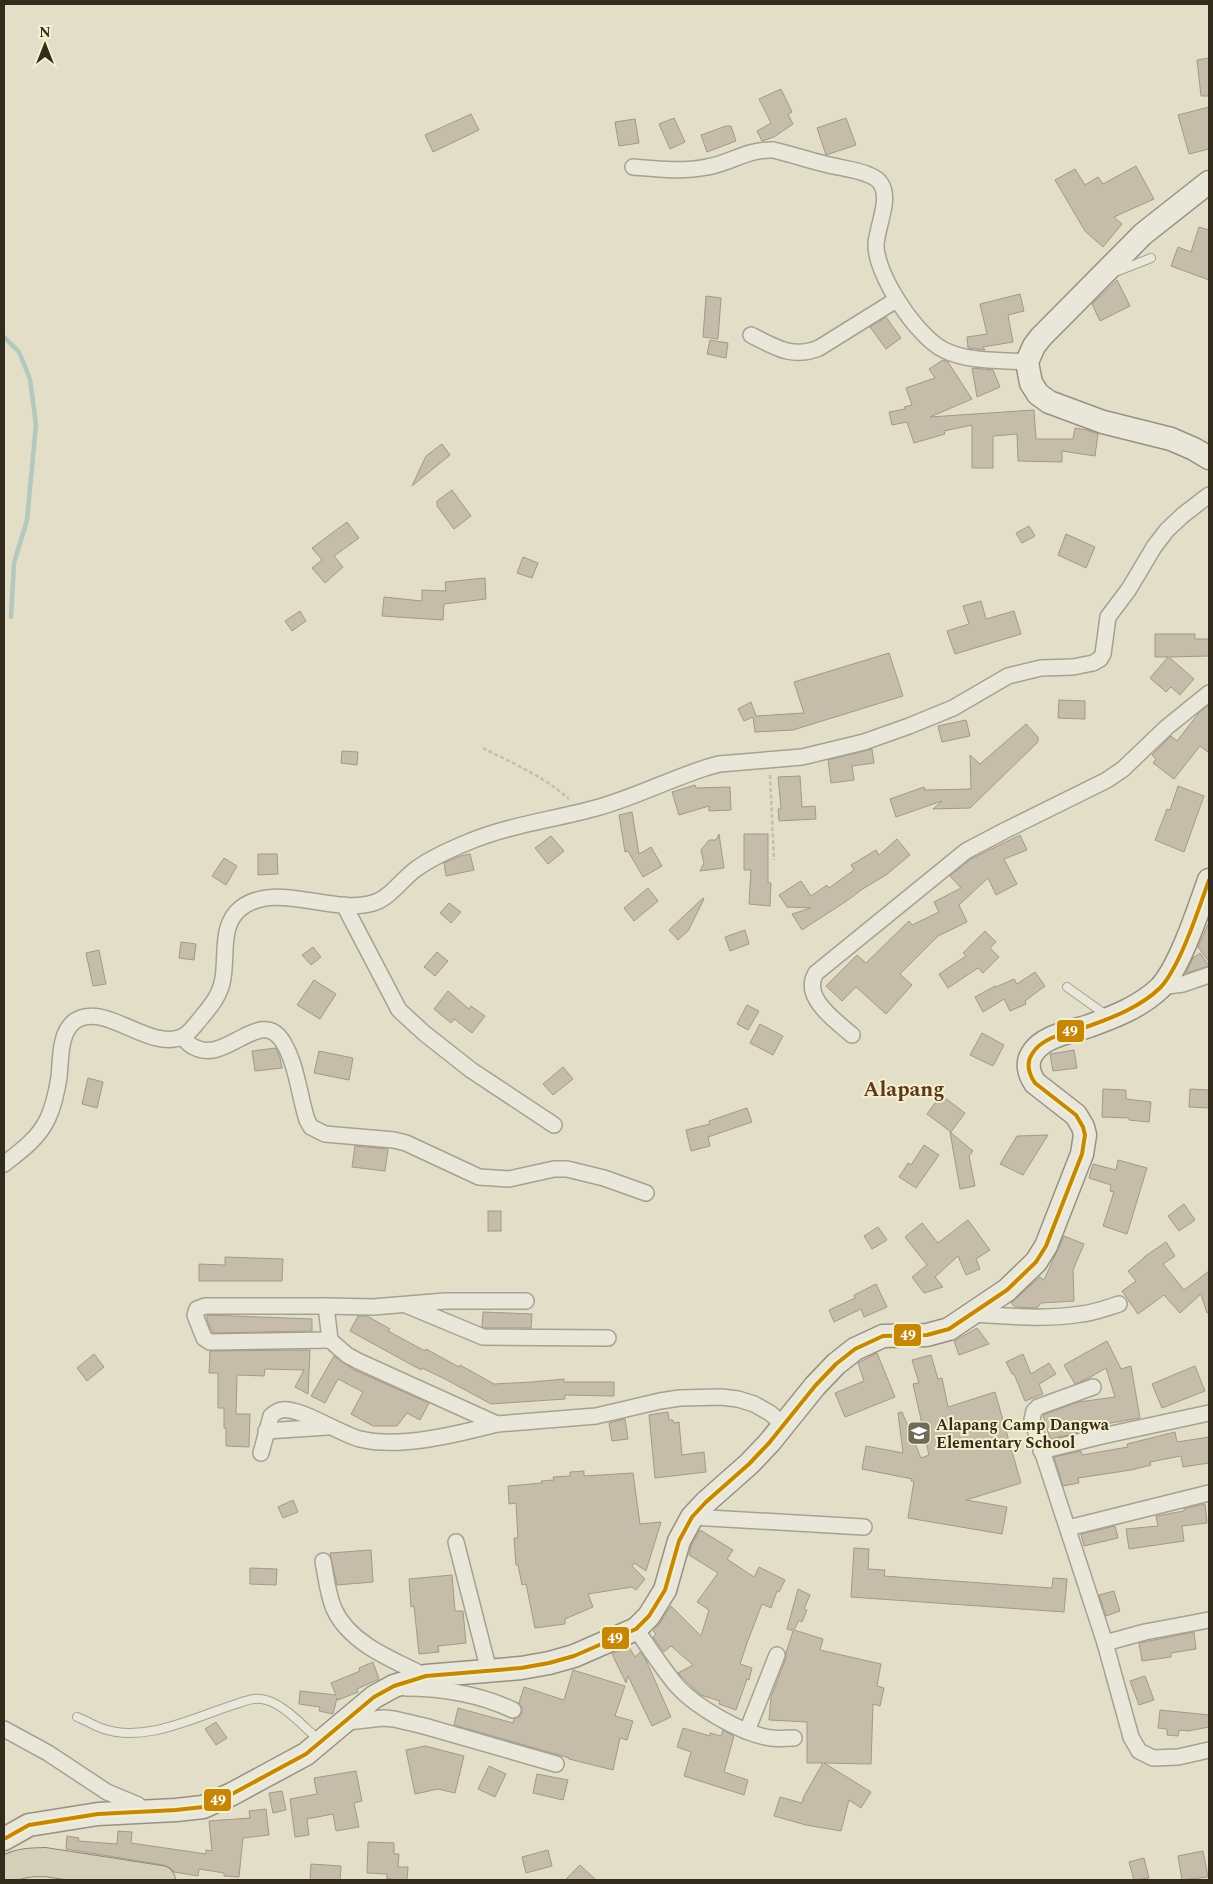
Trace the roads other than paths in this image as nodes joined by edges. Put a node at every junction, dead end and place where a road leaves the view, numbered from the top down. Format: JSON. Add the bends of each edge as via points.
{"nodes":[{"id":1,"x":633,"y":167,"type":"dead end"},
{"id":2,"x":1209,"y":182,"type":"edge"},
{"id":3,"x":1151,"y":258,"type":"dead end"},
{"id":4,"x":1095,"y":282,"type":"junction"},
{"id":5,"x":896,"y":300,"type":"junction"},
{"id":6,"x":751,"y":335,"type":"dead end"},
{"id":7,"x":1027,"y":362,"type":"junction"},
{"id":8,"x":1209,"y":458,"type":"edge"},
{"id":9,"x":1209,"y":495,"type":"edge"},
{"id":10,"x":1209,"y":693,"type":"edge"},
{"id":11,"x":1209,"y":880,"type":"edge"},
{"id":12,"x":344,"y":905,"type":"junction"},
{"id":13,"x":1209,"y":974,"type":"edge"},
{"id":14,"x":1067,"y":987,"type":"dead end"},
{"id":15,"x":1160,"y":987,"type":"junction"},
{"id":16,"x":1110,"y":1018,"type":"junction"},
{"id":17,"x":852,"y":1035,"type":"dead end"},
{"id":18,"x":182,"y":1037,"type":"junction"},
{"id":19,"x":554,"y":1124,"type":"dead end"},
{"id":20,"x":4,"y":1164,"type":"edge"},
{"id":21,"x":646,"y":1193,"type":"dead end"},
{"id":22,"x":526,"y":1301,"type":"dead end"},
{"id":23,"x":1119,"y":1304,"type":"dead end"},
{"id":24,"x":405,"y":1305,"type":"junction"},
{"id":25,"x":326,"y":1306,"type":"junction"},
{"id":26,"x":973,"y":1314,"type":"junction"},
{"id":27,"x":608,"y":1338,"type":"dead end"},
{"id":28,"x":330,"y":1340,"type":"junction"},
{"id":29,"x":1093,"y":1387,"type":"dead end"},
{"id":30,"x":1209,"y":1413,"type":"edge"},
{"id":31,"x":497,"y":1424,"type":"junction"},
{"id":32,"x":784,"y":1425,"type":"junction"},
{"id":33,"x":1041,"y":1451,"type":"junction"},
{"id":34,"x":261,"y":1454,"type":"dead end"},
{"id":35,"x":1209,"y":1493,"type":"edge"},
{"id":36,"x":692,"y":1517,"type":"junction"},
{"id":37,"x":864,"y":1527,"type":"dead end"},
{"id":38,"x":1068,"y":1528,"type":"junction"},
{"id":39,"x":456,"y":1542,"type":"dead end"},
{"id":40,"x":323,"y":1561,"type":"dead end"},
{"id":41,"x":1209,"y":1620,"type":"edge"},
{"id":42,"x":636,"y":1629,"type":"junction"},
{"id":43,"x":1105,"y":1644,"type":"junction"},
{"id":44,"x":777,"y":1655,"type":"dead end"},
{"id":45,"x":489,"y":1671,"type":"junction"},
{"id":46,"x":426,"y":1676,"type":"junction"},
{"id":47,"x":394,"y":1686,"type":"junction"},
{"id":48,"x":513,"y":1710,"type":"dead end"},
{"id":49,"x":77,"y":1717,"type":"dead end"},
{"id":50,"x":343,"y":1722,"type":"junction"},
{"id":51,"x":4,"y":1729,"type":"edge"},
{"id":52,"x":746,"y":1731,"type":"junction"},
{"id":53,"x":794,"y":1738,"type":"dead end"},
{"id":54,"x":322,"y":1742,"type":"junction"},
{"id":55,"x":1209,"y":1750,"type":"edge"},
{"id":56,"x":556,"y":1764,"type":"dead end"},
{"id":57,"x":146,"y":1812,"type":"junction"},
{"id":58,"x":4,"y":1839,"type":"edge"},
{"id":59,"x":4,"y":1871,"type":"edge"},
{"id":60,"x":161,"y":1880,"type":"edge"}],
"edges":[{"from":1,"to":5,"type":"street","via":[[668,170],[708,167],[750,152],[773,150],[868,174],[882,184],[884,190],[877,253]]},
{"from":2,"to":4,"type":"main road","via":[[1143,234]]},
{"from":3,"to":4,"type":"lane"},
{"from":4,"to":7,"type":"main road","via":[[1041,337]]},
{"from":5,"to":6,"type":"street","via":[[809,352],[782,350]]},
{"from":5,"to":7,"type":"street","via":[[943,350],[986,359]]},
{"from":7,"to":8,"type":"main road","via":[[1031,383],[1049,402],[1104,422],[1171,439]]},
{"from":9,"to":12,"type":"street","via":[[1168,530],[1112,610],[1100,659],[1083,666],[1023,671],[995,682],[953,708],[887,734],[802,757],[704,768],[615,802],[508,828],[464,844],[416,868],[375,903]]},
{"from":10,"to":17,"type":"street","via":[[1123,769],[966,851],[822,968],[813,979],[813,992],[824,1009]]},
{"from":11,"to":15,"type":"main road","via":[[1178,959]]},
{"from":12,"to":18,"type":"street","via":[[265,898],[241,907],[228,928],[223,978],[217,996],[188,1034]]},
{"from":12,"to":19,"type":"street","via":[[399,1010],[471,1070]]},
{"from":13,"to":15,"type":"street","via":[[1183,984]]},
{"from":14,"to":16,"type":"lane"},
{"from":15,"to":16,"type":"main road","via":[[1137,1006]]},
{"from":16,"to":26,"type":"main road","via":[[1049,1040],[1032,1054],[1028,1062],[1035,1082],[1080,1120],[1085,1135],[1083,1148],[1046,1246],[1036,1262],[1007,1290]]},
{"from":18,"to":20,"type":"street","via":[[159,1038],[100,1017],[74,1021],[65,1034],[59,1080],[48,1118],[23,1149]]},
{"from":18,"to":21,"type":"street","via":[[193,1047],[211,1051],[256,1031],[273,1030],[289,1052],[307,1120],[325,1134],[406,1143],[479,1177],[509,1179],[567,1169]]},
{"from":22,"to":24,"type":"street","via":[[445,1301]]},
{"from":23,"to":26,"type":"street","via":[[1066,1316]]},
{"from":24,"to":25,"type":"street"},
{"from":24,"to":27,"type":"street","via":[[483,1337]]},
{"from":25,"to":28,"type":"street"},
{"from":25,"to":28,"type":"street","via":[[204,1306],[195,1315],[204,1338],[210,1342]]},
{"from":26,"to":32,"type":"main road","via":[[938,1333],[882,1336],[855,1349],[815,1386]]},
{"from":28,"to":31,"type":"street","via":[[358,1361]]},
{"from":29,"to":33,"type":"street","via":[[1034,1411],[1032,1420]]},
{"from":30,"to":33,"type":"street"},
{"from":31,"to":32,"type":"street","via":[[596,1416],[680,1398],[721,1397],[754,1404]]},
{"from":31,"to":34,"type":"street","via":[[428,1438],[385,1442],[360,1439],[328,1427],[266,1432]]},
{"from":32,"to":36,"type":"main road","via":[[749,1464]]},
{"from":33,"to":38,"type":"street"},
{"from":35,"to":38,"type":"street"},
{"from":36,"to":37,"type":"street"},
{"from":36,"to":42,"type":"main road","via":[[679,1540],[662,1597]]},
{"from":38,"to":43,"type":"street"},
{"from":39,"to":45,"type":"street"},
{"from":40,"to":46,"type":"street","via":[[334,1608],[348,1629],[381,1653]]},
{"from":41,"to":43,"type":"street","via":[[1145,1632]]},
{"from":42,"to":45,"type":"main road","via":[[574,1656]]},
{"from":42,"to":52,"type":"street","via":[[678,1688],[719,1717]]},
{"from":43,"to":55,"type":"street","via":[[1131,1737],[1139,1751],[1153,1758],[1178,1757]]},
{"from":44,"to":52,"type":"street"},
{"from":45,"to":46,"type":"main road"},
{"from":46,"to":47,"type":"main road"},
{"from":47,"to":48,"type":"street","via":[[459,1692]]},
{"from":47,"to":50,"type":"main road","via":[[374,1697]]},
{"from":49,"to":54,"type":"lane","via":[[102,1729],[141,1734],[166,1729],[251,1699],[264,1699],[276,1704]]},
{"from":50,"to":54,"type":"main road"},
{"from":50,"to":56,"type":"street","via":[[394,1719]]},
{"from":51,"to":57,"type":"street"},
{"from":52,"to":53,"type":"street","via":[[771,1738]]},
{"from":54,"to":57,"type":"main road","via":[[281,1769],[203,1807]]},
{"from":57,"to":58,"type":"main road","via":[[98,1814],[30,1825]]},
{"from":59,"to":60,"type":"highway","via":[[30,1862],[45,1862]]}]}
